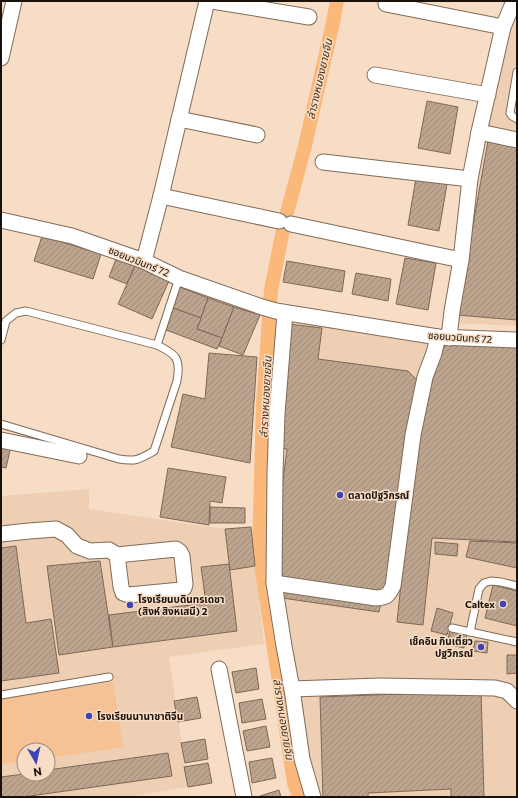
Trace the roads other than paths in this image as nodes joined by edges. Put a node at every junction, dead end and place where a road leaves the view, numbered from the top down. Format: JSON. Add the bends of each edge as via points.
{"nodes":[{"id":1,"x":14,"y":1,"type":"edge"},
{"id":2,"x":206,"y":1,"type":"edge"},
{"id":3,"x":212,"y":1,"type":"edge"},
{"id":4,"x":514,"y":1,"type":"edge"},
{"id":5,"x":386,"y":4,"type":"dead end"},
{"id":6,"x":310,"y":17,"type":"dead end"},
{"id":7,"x":504,"y":27,"type":"junction"},
{"id":8,"x":1,"y":58,"type":"edge"},
{"id":9,"x":517,"y":72,"type":"edge"},
{"id":10,"x":375,"y":75,"type":"dead end"},
{"id":11,"x":488,"y":96,"type":"junction"},
{"id":12,"x":179,"y":119,"type":"junction"},
{"id":13,"x":517,"y":119,"type":"edge"},
{"id":14,"x":479,"y":132,"type":"junction"},
{"id":15,"x":257,"y":135,"type":"dead end"},
{"id":16,"x":517,"y":140,"type":"edge"},
{"id":17,"x":323,"y":162,"type":"dead end"},
{"id":18,"x":470,"y":179,"type":"junction"},
{"id":19,"x":161,"y":196,"type":"junction"},
{"id":20,"x":1,"y":220,"type":"edge"},
{"id":21,"x":461,"y":260,"type":"junction"},
{"id":22,"x":144,"y":261,"type":"junction"},
{"id":23,"x":179,"y":278,"type":"junction"},
{"id":24,"x":274,"y":311,"type":"junction"},
{"id":25,"x":443,"y":338,"type":"junction"},
{"id":26,"x":1,"y":340,"type":"edge"},
{"id":27,"x":517,"y":340,"type":"edge"},
{"id":28,"x":157,"y":345,"type":"junction"},
{"id":29,"x":1,"y":424,"type":"edge"},
{"id":30,"x":1,"y":440,"type":"edge"},
{"id":31,"x":79,"y":456,"type":"dead end"},
{"id":32,"x":1,"y":534,"type":"edge"},
{"id":33,"x":117,"y":554,"type":"junction"},
{"id":34,"x":274,"y":583,"type":"junction"},
{"id":35,"x":517,"y":586,"type":"edge"},
{"id":36,"x":452,"y":628,"type":"dead end"},
{"id":37,"x":470,"y":632,"type":"junction"},
{"id":38,"x":517,"y":642,"type":"edge"},
{"id":39,"x":218,"y":669,"type":"dead end"},
{"id":40,"x":109,"y":678,"type":"dead end"},
{"id":41,"x":292,"y":689,"type":"junction"},
{"id":42,"x":1,"y":695,"type":"edge"},
{"id":43,"x":517,"y":701,"type":"edge"},
{"id":44,"x":244,"y":797,"type":"edge"},
{"id":45,"x":313,"y":797,"type":"edge"}],
"edges":[{"from":1,"to":8,"type":"street"},
{"from":2,"to":12,"type":"street"},
{"from":3,"to":6,"type":"street"},
{"from":4,"to":7,"type":"street"},
{"from":5,"to":7,"type":"street"},
{"from":7,"to":11,"type":"street"},
{"from":9,"to":13,"type":"lane","via":[[510,113]]},
{"from":10,"to":11,"type":"street"},
{"from":11,"to":14,"type":"street"},
{"from":12,"to":15,"type":"street"},
{"from":12,"to":19,"type":"street"},
{"from":14,"to":16,"type":"street"},
{"from":14,"to":18,"type":"street"},
{"from":17,"to":18,"type":"street"},
{"from":18,"to":21,"type":"street"},
{"from":19,"to":21,"type":"street"},
{"from":19,"to":22,"type":"street"},
{"from":20,"to":22,"type":"street","name":"ซอยนวมินทร์ 72","via":[[72,236]]},
{"from":21,"to":25,"type":"street","via":[[452,311]]},
{"from":22,"to":23,"type":"street","name":"ซอยนวมินทร์ 72"},
{"from":23,"to":24,"type":"street","name":"ซอยนวมินทร์ 72"},
{"from":23,"to":28,"type":"lane"},
{"from":24,"to":25,"type":"street","name":"ซอยนวมินทร์ 72"},
{"from":24,"to":34,"type":"street","via":[[277,421]]},
{"from":25,"to":27,"type":"street","name":"ซอยนวมินทร์ 72"},
{"from":25,"to":34,"type":"street","via":[[425,377],[412,435],[393,586],[389,594],[376,598]]},
{"from":26,"to":28,"type":"lane","via":[[6,321],[16,313],[26,311]]},
{"from":28,"to":29,"type":"lane","via":[[169,350],[176,357],[179,371],[154,451],[139,459],[119,459]]},
{"from":30,"to":31,"type":"street"},
{"from":32,"to":33,"type":"street","via":[[56,530],[67,535],[77,546],[90,550],[109,550]]},
{"from":33,"to":33,"type":"street","via":[[176,549],[182,556],[184,588],[129,595],[123,593]]},
{"from":34,"to":41,"type":"street"},
{"from":35,"to":37,"type":"lane","via":[[491,581],[484,584],[479,589]]},
{"from":36,"to":37,"type":"lane"},
{"from":37,"to":38,"type":"lane"},
{"from":39,"to":44,"type":"street"},
{"from":40,"to":42,"type":"lane"},
{"from":41,"to":43,"type":"street","via":[[380,686],[495,688],[507,691]]},
{"from":41,"to":45,"type":"street","via":[[302,760]]}]}
